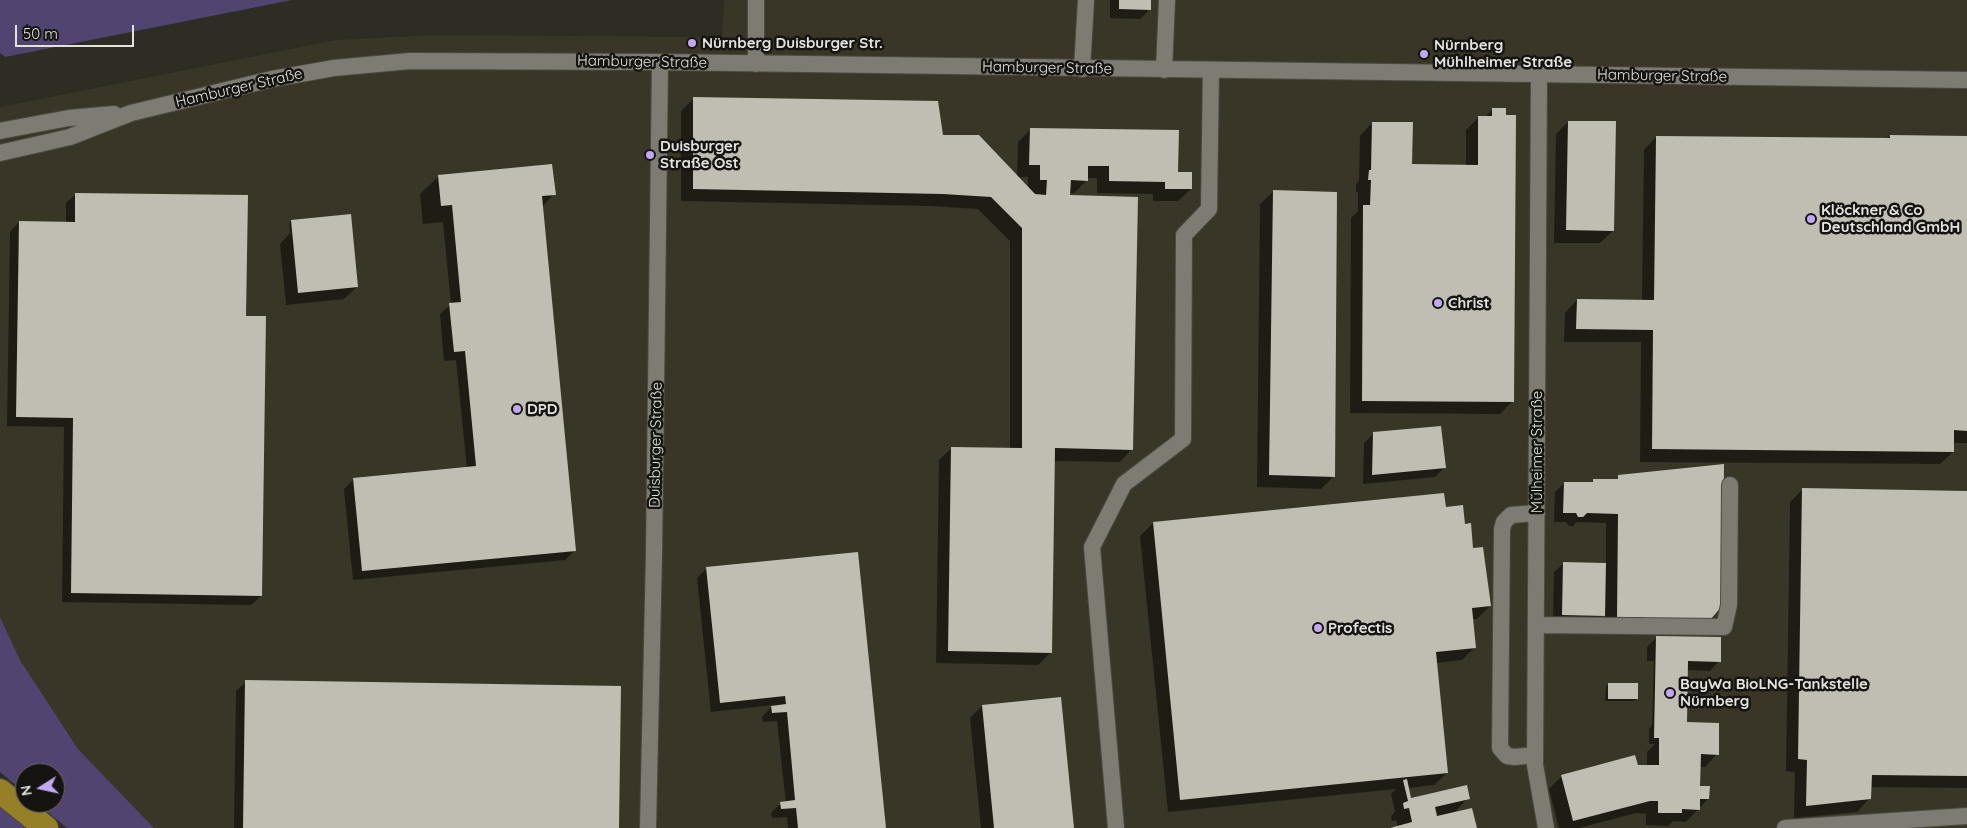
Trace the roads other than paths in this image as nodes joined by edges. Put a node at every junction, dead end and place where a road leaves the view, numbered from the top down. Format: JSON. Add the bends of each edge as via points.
{"nodes":[{"id":1,"x":756,"y":0,"type":"edge"},
{"id":2,"x":1086,"y":0,"type":"edge"},
{"id":3,"x":1167,"y":0,"type":"edge"},
{"id":4,"x":660,"y":62,"type":"junction"},
{"id":5,"x":756,"y":64,"type":"junction"},
{"id":6,"x":1082,"y":68,"type":"junction"},
{"id":7,"x":1164,"y":70,"type":"junction"},
{"id":8,"x":1211,"y":70,"type":"junction"},
{"id":9,"x":1539,"y":74,"type":"junction"},
{"id":10,"x":1967,"y":80,"type":"edge"},
{"id":11,"x":131,"y":113,"type":"junction"},
{"id":12,"x":6,"y":130,"type":"edge"},
{"id":13,"x":7,"y":152,"type":"edge"},
{"id":14,"x":1730,"y":485,"type":"dead end"},
{"id":15,"x":1537,"y":513,"type":"junction"},
{"id":16,"x":1536,"y":625,"type":"junction"},
{"id":17,"x":1535,"y":755,"type":"junction"},
{"id":18,"x":0,"y":791,"type":"edge"},
{"id":19,"x":1967,"y":816,"type":"edge"},
{"id":20,"x":46,"y":828,"type":"edge"},
{"id":21,"x":648,"y":828,"type":"edge"},
{"id":22,"x":1116,"y":828,"type":"edge"},
{"id":23,"x":1546,"y":828,"type":"edge"},
{"id":24,"x":1785,"y":828,"type":"edge"}],
"edges":[{"from":1,"to":5,"type":"street"},
{"from":2,"to":6,"type":"street"},
{"from":3,"to":7,"type":"street"},
{"from":4,"to":5,"type":"street","name":"Hamburger Straße"},
{"from":4,"to":11,"type":"street","name":"Hamburger Straße","via":[[440,60],[372,64],[272,79]]},
{"from":4,"to":21,"type":"street","name":"Duisburger Straße"},
{"from":5,"to":6,"type":"street","name":"Hamburger Straße"},
{"from":6,"to":7,"type":"street","name":"Hamburger Straße"},
{"from":7,"to":8,"type":"street","name":"Hamburger Straße"},
{"from":8,"to":9,"type":"street","name":"Hamburger Straße"},
{"from":8,"to":22,"type":"street","via":[[1209,209],[1184,235],[1183,439],[1124,484],[1092,547]]},
{"from":9,"to":10,"type":"street","name":"Hamburger Straße"},
{"from":9,"to":15,"type":"street","name":"Mülheimer Straße"},
{"from":11,"to":12,"type":"street","name":"Hamburger Straße","via":[[69,118]]},
{"from":11,"to":13,"type":"street","name":"Hamburger Straße","via":[[70,136]]},
{"from":14,"to":16,"type":"street","via":[[1729,605],[1724,627]]},
{"from":15,"to":16,"type":"street","name":"Mülheimer Straße"},
{"from":15,"to":17,"type":"street","via":[[1511,515],[1502,529],[1500,738],[1500,748],[1506,756]]},
{"from":16,"to":17,"type":"street","name":"Mülheimer Straße"},
{"from":17,"to":23,"type":"street","name":"Mülheimer Straße"},
{"from":18,"to":20,"type":"highway"},
{"from":19,"to":24,"type":"street"}]}
